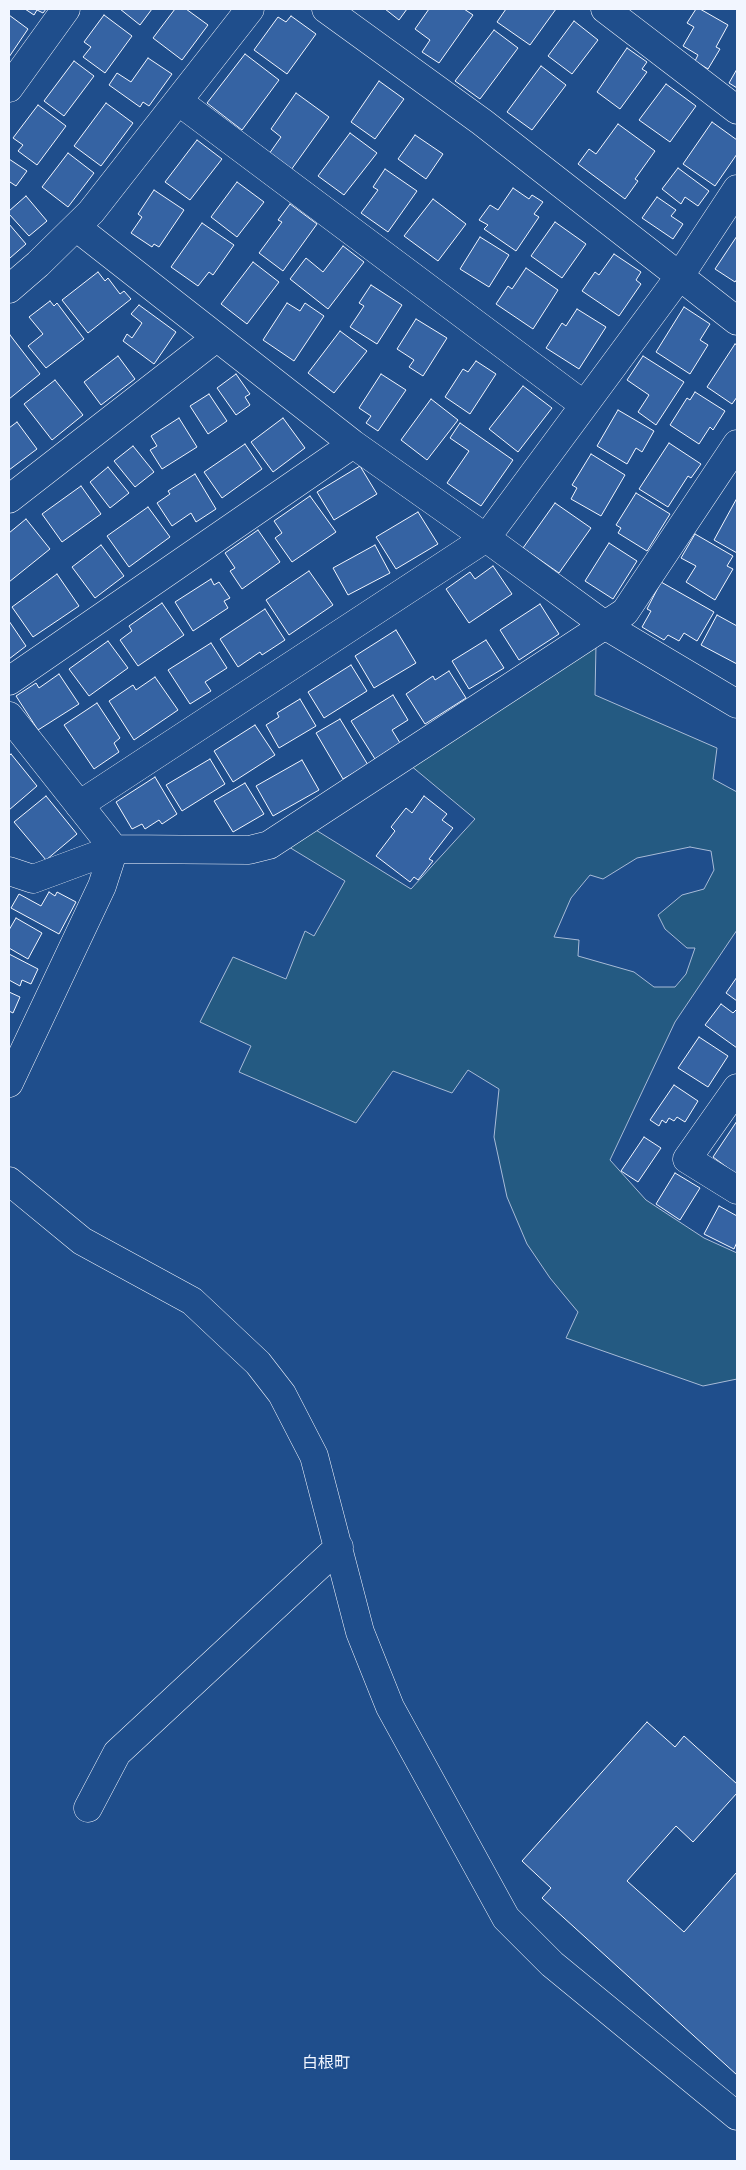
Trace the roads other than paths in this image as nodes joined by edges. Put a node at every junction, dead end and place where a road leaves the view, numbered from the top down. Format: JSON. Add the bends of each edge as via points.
{"nodes":[{"id":1,"x":66,"y":9,"type":"edge"},
{"id":2,"x":250,"y":9,"type":"edge"},
{"id":3,"x":326,"y":9,"type":"edge"},
{"id":4,"x":605,"y":9,"type":"edge"},
{"id":5,"x":9,"y":88,"type":"edge"},
{"id":6,"x":178,"y":101,"type":"junction"},
{"id":7,"x":737,"y":110,"type":"edge"},
{"id":8,"x":737,"y":189,"type":"edge"},
{"id":9,"x":76,"y":227,"type":"junction"},
{"id":10,"x":679,"y":277,"type":"junction"},
{"id":11,"x":9,"y":289,"type":"edge"},
{"id":12,"x":737,"y":321,"type":"edge"},
{"id":13,"x":216,"y":338,"type":"junction"},
{"id":14,"x":584,"y":405,"type":"junction"},
{"id":15,"x":353,"y":444,"type":"junction"},
{"id":16,"x":737,"y":444,"type":"edge"},
{"id":17,"x":9,"y":499,"type":"edge"},
{"id":18,"x":486,"y":538,"type":"junction"},
{"id":19,"x":606,"y":626,"type":"junction"},
{"id":20,"x":9,"y":681,"type":"edge"},
{"id":21,"x":737,"y":704,"type":"edge"},
{"id":22,"x":9,"y":716,"type":"edge"},
{"id":23,"x":79,"y":805,"type":"junction"},
{"id":24,"x":114,"y":849,"type":"junction"},
{"id":25,"x":9,"y":871,"type":"edge"},
{"id":26,"x":9,"y":1083,"type":"edge"},
{"id":27,"x":737,"y":1088,"type":"edge"},
{"id":28,"x":9,"y":1182,"type":"edge"},
{"id":29,"x":737,"y":1190,"type":"edge"},
{"id":30,"x":339,"y":1548,"type":"junction"},
{"id":31,"x":88,"y":1808,"type":"dead end"},
{"id":32,"x":737,"y":2116,"type":"edge"}],
"edges":[{"from":1,"to":5,"type":"street"},
{"from":2,"to":6,"type":"street"},
{"from":3,"to":10,"type":"street","via":[[482,122]]},
{"from":4,"to":7,"type":"street"},
{"from":6,"to":9,"type":"street"},
{"from":6,"to":14,"type":"street"},
{"from":8,"to":10,"type":"street"},
{"from":9,"to":11,"type":"street"},
{"from":9,"to":13,"type":"street"},
{"from":10,"to":12,"type":"street"},
{"from":10,"to":14,"type":"street"},
{"from":13,"to":15,"type":"street"},
{"from":13,"to":17,"type":"street"},
{"from":14,"to":18,"type":"street"},
{"from":15,"to":18,"type":"street"},
{"from":15,"to":20,"type":"street"},
{"from":16,"to":19,"type":"street","via":[[625,612]]},
{"from":18,"to":19,"type":"street"},
{"from":18,"to":23,"type":"street"},
{"from":19,"to":21,"type":"street"},
{"from":19,"to":24,"type":"street","via":[[269,845],[249,850]]},
{"from":22,"to":23,"type":"street"},
{"from":23,"to":24,"type":"street"},
{"from":24,"to":25,"type":"street","via":[[33,879]]},
{"from":24,"to":26,"type":"street","via":[[102,886]]},
{"from":27,"to":29,"type":"street","via":[[687,1159]]},
{"from":28,"to":30,"type":"street","via":[[82,1242],[192,1302],[258,1363],[282,1394],[314,1456]]},
{"from":30,"to":31,"type":"street","via":[[117,1753]]},
{"from":30,"to":32,"type":"street","via":[[360,1632],[390,1707],[506,1918],[552,1964]]}]}
